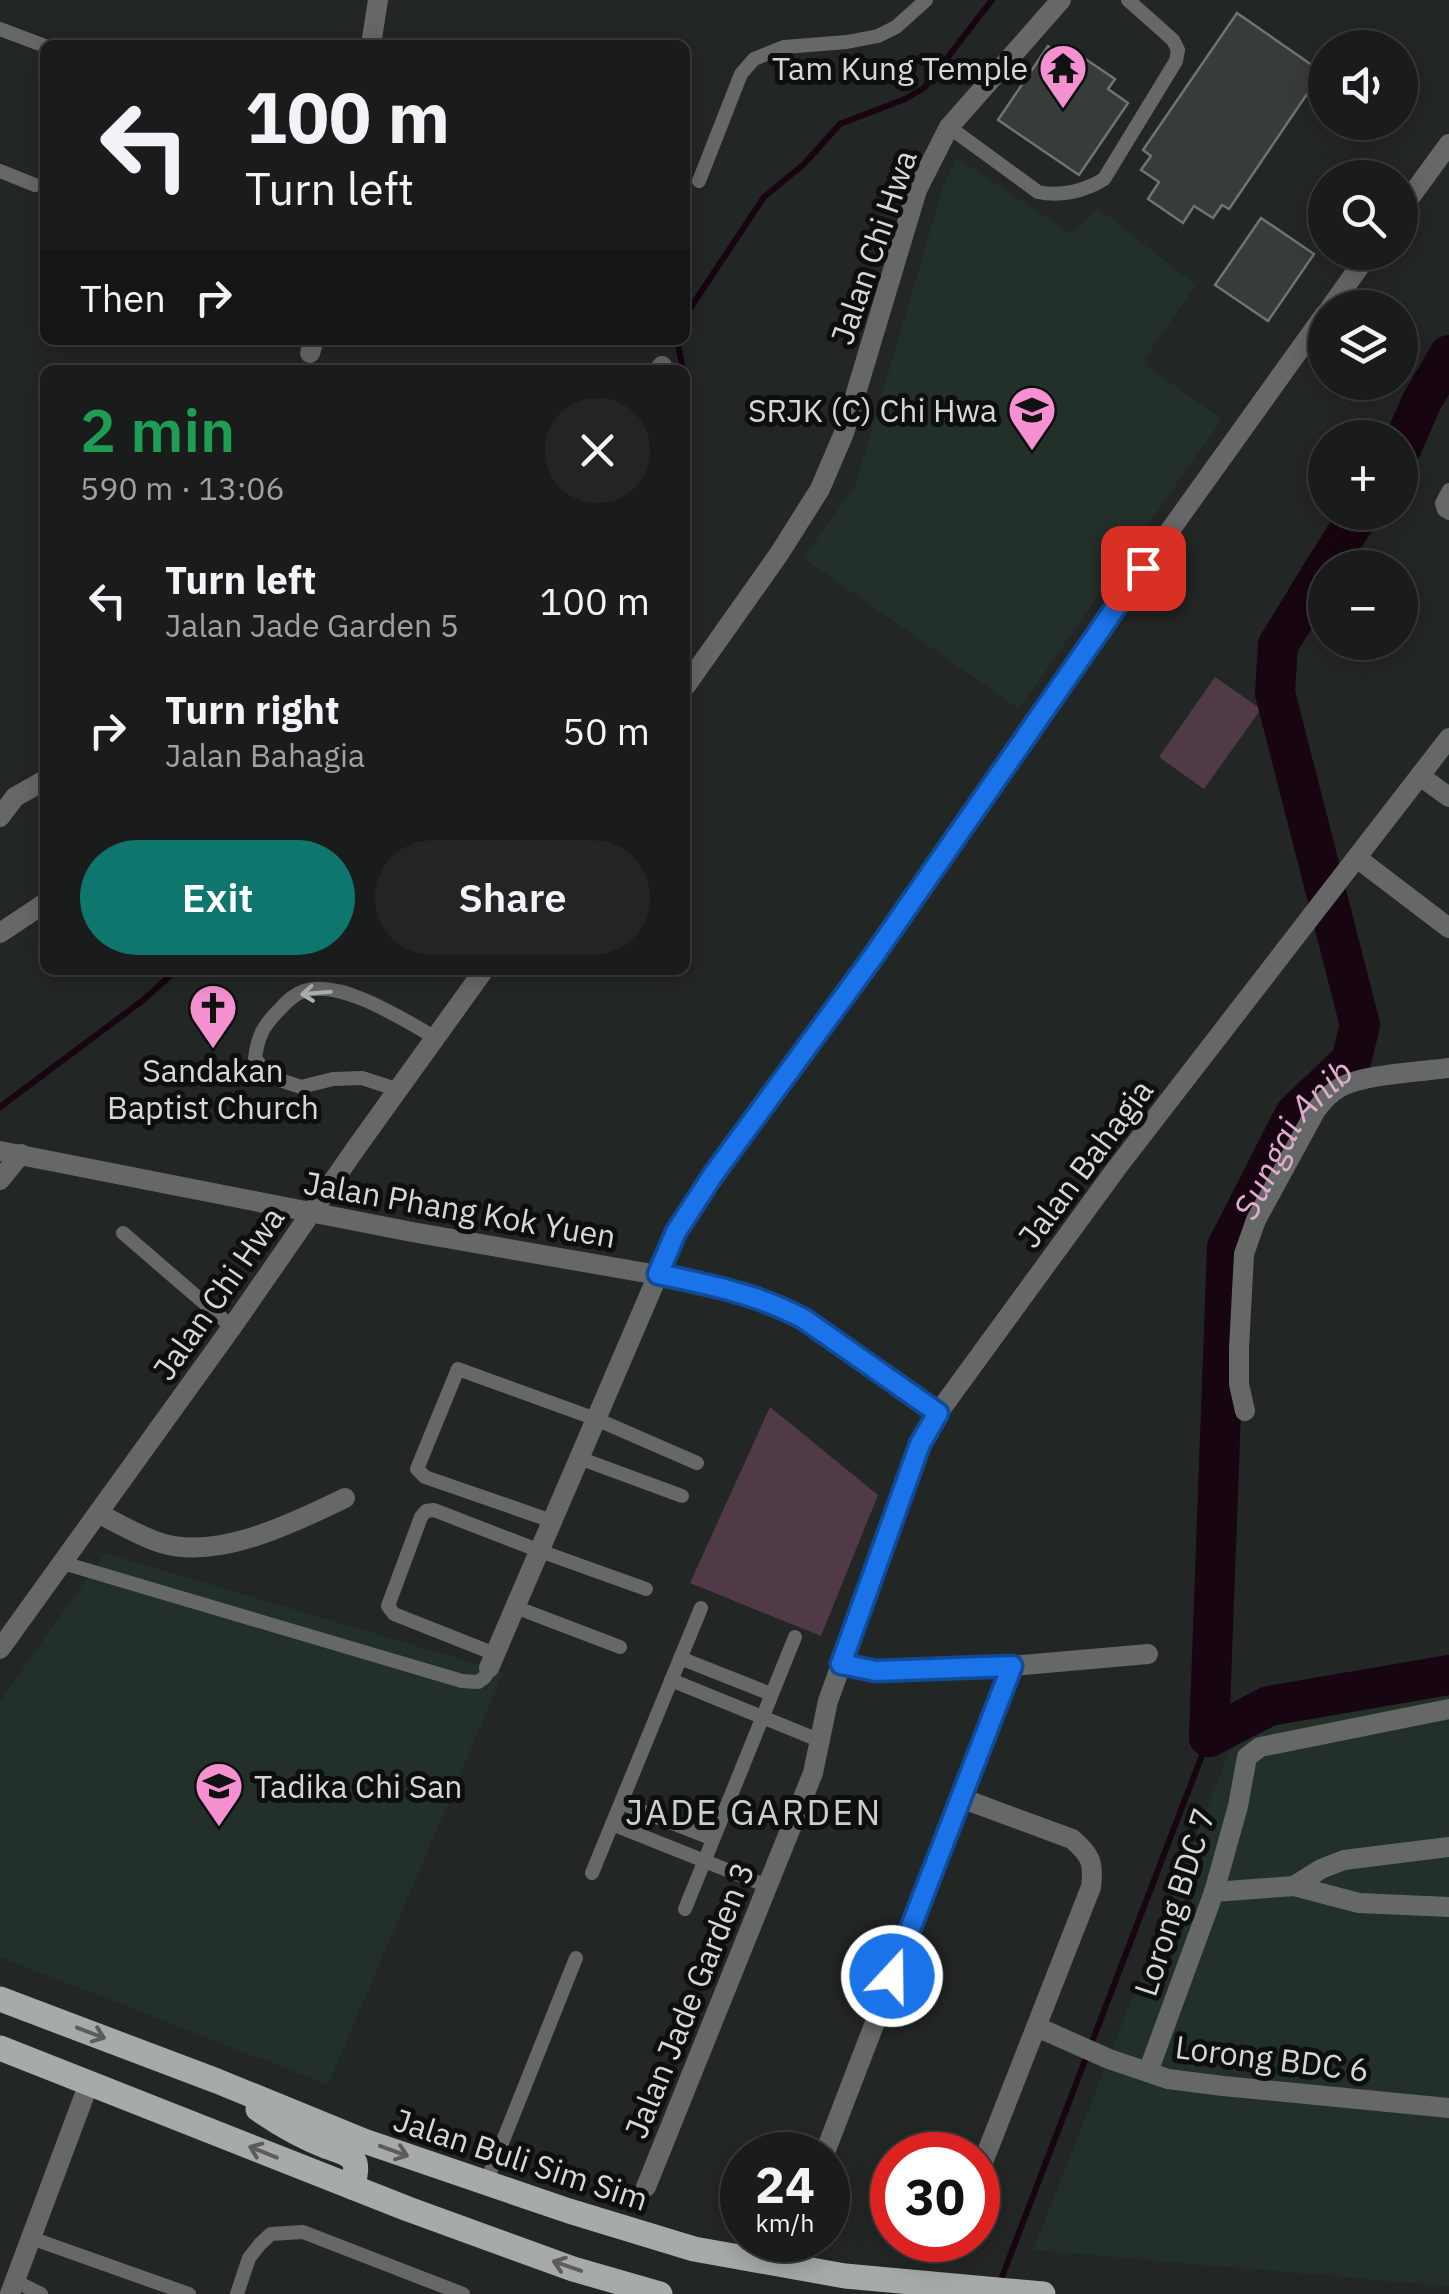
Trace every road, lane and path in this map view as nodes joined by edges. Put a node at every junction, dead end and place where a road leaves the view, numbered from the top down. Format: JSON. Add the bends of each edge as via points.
{"nodes":[{"id":1,"x":378,"y":0,"type":"edge"},
{"id":2,"x":926,"y":0,"type":"edge"},
{"id":3,"x":1060,"y":0,"type":"edge"},
{"id":4,"x":1128,"y":0,"type":"edge"},
{"id":5,"x":0,"y":28,"type":"edge"},
{"id":6,"x":372,"y":40,"type":"edge"},
{"id":7,"x":40,"y":44,"type":"edge"},
{"id":8,"x":950,"y":128,"type":"junction"},
{"id":9,"x":1449,"y":144,"type":"edge"},
{"id":10,"x":0,"y":172,"type":"edge"},
{"id":11,"x":699,"y":181,"type":"dead end"},
{"id":12,"x":35,"y":184,"type":"dead end"},
{"id":13,"x":1418,"y":187,"type":"edge"},
{"id":14,"x":1308,"y":338,"type":"edge"},
{"id":15,"x":1449,"y":490,"type":"edge"},
{"id":16,"x":1449,"y":513,"type":"edge"},
{"id":17,"x":690,"y":681,"type":"edge"},
{"id":18,"x":1449,"y":738,"type":"edge"},
{"id":19,"x":1420,"y":776,"type":"junction"},
{"id":20,"x":40,"y":783,"type":"edge"},
{"id":21,"x":1449,"y":797,"type":"edge"},
{"id":22,"x":0,"y":817,"type":"edge"},
{"id":23,"x":1350,"y":866,"type":"junction"},
{"id":24,"x":40,"y":906,"type":"edge"},
{"id":25,"x":1449,"y":928,"type":"edge"},
{"id":26,"x":0,"y":933,"type":"edge"},
{"id":27,"x":480,"y":975,"type":"edge"},
{"id":28,"x":436,"y":1038,"type":"junction"},
{"id":29,"x":1449,"y":1068,"type":"edge"},
{"id":30,"x":399,"y":1090,"type":"junction"},
{"id":31,"x":10,"y":1153,"type":"edge"},
{"id":32,"x":0,"y":1180,"type":"edge"},
{"id":33,"x":311,"y":1212,"type":"junction"},
{"id":34,"x":123,"y":1234,"type":"dead end"},
{"id":35,"x":658,"y":1274,"type":"junction"},
{"id":36,"x":232,"y":1327,"type":"junction"},
{"id":37,"x":1245,"y":1411,"type":"dead end"},
{"id":38,"x":938,"y":1413,"type":"junction"},
{"id":39,"x":596,"y":1419,"type":"junction"},
{"id":40,"x":579,"y":1458,"type":"junction"},
{"id":41,"x":697,"y":1462,"type":"dead end"},
{"id":42,"x":682,"y":1496,"type":"dead end"},
{"id":43,"x":346,"y":1498,"type":"dead end"},
{"id":44,"x":98,"y":1514,"type":"junction"},
{"id":45,"x":552,"y":1522,"type":"junction"},
{"id":46,"x":540,"y":1551,"type":"junction"},
{"id":47,"x":63,"y":1563,"type":"junction"},
{"id":48,"x":646,"y":1589,"type":"dead end"},
{"id":49,"x":516,"y":1607,"type":"junction"},
{"id":50,"x":701,"y":1608,"type":"dead end"},
{"id":51,"x":794,"y":1637,"type":"dead end"},
{"id":52,"x":620,"y":1647,"type":"dead end"},
{"id":53,"x":0,"y":1650,"type":"edge"},
{"id":54,"x":1148,"y":1654,"type":"dead end"},
{"id":55,"x":680,"y":1658,"type":"junction"},
{"id":56,"x":492,"y":1661,"type":"junction"},
{"id":57,"x":841,"y":1664,"type":"junction"},
{"id":58,"x":1012,"y":1666,"type":"junction"},
{"id":59,"x":671,"y":1680,"type":"junction"},
{"id":60,"x":771,"y":1694,"type":"junction"},
{"id":61,"x":1449,"y":1709,"type":"edge"},
{"id":62,"x":762,"y":1717,"type":"junction"},
{"id":63,"x":821,"y":1740,"type":"junction"},
{"id":64,"x":960,"y":1798,"type":"junction"},
{"id":65,"x":621,"y":1803,"type":"junction"},
{"id":66,"x":612,"y":1824,"type":"junction"},
{"id":67,"x":713,"y":1839,"type":"junction"},
{"id":68,"x":1449,"y":1847,"type":"edge"},
{"id":69,"x":704,"y":1861,"type":"junction"},
{"id":70,"x":592,"y":1873,"type":"dead end"},
{"id":71,"x":767,"y":1886,"type":"junction"},
{"id":72,"x":1294,"y":1886,"type":"junction"},
{"id":73,"x":1214,"y":1892,"type":"junction"},
{"id":74,"x":1449,"y":1907,"type":"edge"},
{"id":75,"x":685,"y":1910,"type":"dead end"},
{"id":76,"x":576,"y":1958,"type":"dead end"},
{"id":77,"x":0,"y":1999,"type":"edge"},
{"id":78,"x":1036,"y":2027,"type":"junction"},
{"id":79,"x":0,"y":2048,"type":"edge"},
{"id":80,"x":1148,"y":2072,"type":"junction"},
{"id":81,"x":217,"y":2081,"type":"junction"},
{"id":82,"x":89,"y":2083,"type":"junction"},
{"id":83,"x":1449,"y":2108,"type":"edge"},
{"id":84,"x":833,"y":2132,"type":"edge"},
{"id":85,"x":995,"y":2132,"type":"edge"},
{"id":86,"x":486,"y":2183,"type":"junction"},
{"id":87,"x":352,"y":2187,"type":"junction"},
{"id":88,"x":646,"y":2188,"type":"dead end"},
{"id":89,"x":31,"y":2238,"type":"junction"},
{"id":90,"x":13,"y":2288,"type":"edge"},
{"id":91,"x":1032,"y":2293,"type":"edge"},
{"id":92,"x":41,"y":2294,"type":"edge"},
{"id":93,"x":189,"y":2294,"type":"edge"},
{"id":94,"x":237,"y":2294,"type":"edge"},
{"id":95,"x":463,"y":2294,"type":"edge"},
{"id":96,"x":660,"y":2294,"type":"edge"},
{"id":97,"x":1044,"y":2294,"type":"edge"}],
"edges":[{"from":1,"to":6,"type":"street"},
{"from":2,"to":11,"type":"lane","via":[[878,36],[784,47],[754,59],[741,74]]},
{"from":3,"to":8,"type":"street","name":"Jalan Chi Hwa"},
{"from":4,"to":8,"type":"lane","via":[[1178,50],[1104,178],[1052,196],[1038,192]]},
{"from":5,"to":7,"type":"lane"},
{"from":8,"to":17,"type":"street","name":"Jalan Chi Hwa","via":[[916,190],[844,433],[820,489]]},
{"from":9,"to":13,"type":"street"},
{"from":10,"to":12,"type":"lane"},
{"from":14,"to":35,"type":"street","via":[[713,1175]]},
{"from":15,"to":16,"type":"lane","via":[[1442,503]]},
{"from":18,"to":19,"type":"street","name":"Jalan Bahagia"},
{"from":19,"to":21,"type":"street"},
{"from":19,"to":23,"type":"street","name":"Jalan Bahagia"},
{"from":20,"to":22,"type":"street","via":[[15,797]]},
{"from":23,"to":25,"type":"street"},
{"from":23,"to":38,"type":"street","name":"Jalan Bahagia"},
{"from":24,"to":26,"type":"street"},
{"from":27,"to":28,"type":"street","name":"Jalan Chi Hwa"},
{"from":28,"to":30,"type":"street","name":"Jalan Chi Hwa"},
{"from":28,"to":30,"type":"lane","one_way":true,"via":[[384,1008],[322,988],[288,1000],[258,1036],[255,1058],[268,1076],[301,1087],[362,1078]]},
{"from":29,"to":37,"type":"street","via":[[1358,1081],[1316,1110],[1244,1254],[1239,1384]]},
{"from":30,"to":33,"type":"street","name":"Jalan Chi Hwa"},
{"from":31,"to":32,"type":"street"},
{"from":31,"to":33,"type":"street","name":"Jalan Phang Kok Yuen"},
{"from":33,"to":35,"type":"street","name":"Jalan Phang Kok Yuen"},
{"from":33,"to":36,"type":"street","name":"Jalan Chi Hwa"},
{"from":34,"to":36,"type":"lane"},
{"from":35,"to":38,"type":"street","name":"Jalan Phang Kok Yuen","via":[[742,1292],[787,1310]]},
{"from":35,"to":39,"type":"street"},
{"from":36,"to":44,"type":"street","name":"Jalan Chi Hwa"},
{"from":38,"to":57,"type":"street","name":"Jalan Bahagia","via":[[920,1444]]},
{"from":39,"to":40,"type":"street"},
{"from":39,"to":41,"type":"lane"},
{"from":39,"to":45,"type":"lane","via":[[465,1370],[453,1376],[417,1469]]},
{"from":40,"to":42,"type":"lane"},
{"from":40,"to":45,"type":"street"},
{"from":43,"to":44,"type":"street","via":[[292,1523],[208,1547],[164,1544]]},
{"from":44,"to":47,"type":"street","name":"Jalan Chi Hwa"},
{"from":45,"to":46,"type":"street"},
{"from":46,"to":48,"type":"lane"},
{"from":46,"to":49,"type":"street"},
{"from":46,"to":56,"type":"lane","via":[[434,1510],[421,1517],[388,1606]]},
{"from":47,"to":53,"type":"street","name":"Jalan Chi Hwa"},
{"from":47,"to":56,"type":"lane","via":[[462,1682],[478,1682]]},
{"from":49,"to":52,"type":"lane"},
{"from":49,"to":56,"type":"street"},
{"from":50,"to":55,"type":"lane"},
{"from":51,"to":60,"type":"lane"},
{"from":54,"to":58,"type":"street"},
{"from":55,"to":59,"type":"lane"},
{"from":55,"to":60,"type":"lane"},
{"from":57,"to":58,"type":"street","via":[[876,1671]]},
{"from":57,"to":63,"type":"street","name":"Jalan Jade Garden 3"},
{"from":58,"to":64,"type":"street"},
{"from":59,"to":62,"type":"lane"},
{"from":59,"to":65,"type":"lane"},
{"from":60,"to":62,"type":"lane"},
{"from":61,"to":73,"type":"street","name":"Lorong BDC 7","via":[[1253,1751]]},
{"from":62,"to":63,"type":"lane"},
{"from":62,"to":67,"type":"lane"},
{"from":63,"to":71,"type":"street","name":"Jalan Jade Garden 3"},
{"from":64,"to":78,"type":"street","via":[[1072,1839],[1093,1868]]},
{"from":64,"to":84,"type":"street"},
{"from":65,"to":66,"type":"lane"},
{"from":65,"to":67,"type":"lane"},
{"from":66,"to":69,"type":"lane"},
{"from":66,"to":70,"type":"lane"},
{"from":67,"to":69,"type":"lane"},
{"from":68,"to":72,"type":"street","via":[[1344,1860]]},
{"from":69,"to":71,"type":"lane"},
{"from":69,"to":75,"type":"lane"},
{"from":71,"to":88,"type":"street","name":"Jalan Jade Garden 3"},
{"from":72,"to":73,"type":"street"},
{"from":72,"to":74,"type":"street","via":[[1359,1902]]},
{"from":73,"to":80,"type":"street","name":"Lorong BDC 7"},
{"from":76,"to":86,"type":"lane"},
{"from":77,"to":81,"type":"main road","name":"Jalan Buli Sim Sim","one_way":true},
{"from":78,"to":80,"type":"street","name":"Lorong BDC 6"},
{"from":78,"to":85,"type":"street"},
{"from":79,"to":82,"type":"main road"},
{"from":80,"to":83,"type":"street","name":"Lorong BDC 6"},
{"from":81,"to":86,"type":"main road","name":"Jalan Buli Sim Sim","one_way":true},
{"from":81,"to":87,"type":"main road","via":[[288,2130],[351,2158]]},
{"from":87,"to":82,"type":"main road","one_way":true},
{"from":82,"to":89,"type":"street"},
{"from":86,"to":91,"type":"main road","name":"Jalan Buli Sim Sim","via":[[694,2249],[846,2276]]},
{"from":96,"to":87,"type":"main road","one_way":true,"via":[[572,2269]]},
{"from":89,"to":90,"type":"street"},
{"from":89,"to":93,"type":"lane"},
{"from":90,"to":92,"type":"lane"},
{"from":91,"to":97,"type":"main road","name":"Jalan Buli Sim Sim"},
{"from":94,"to":95,"type":"lane","via":[[260,2244],[271,2234],[303,2232]]}]}
